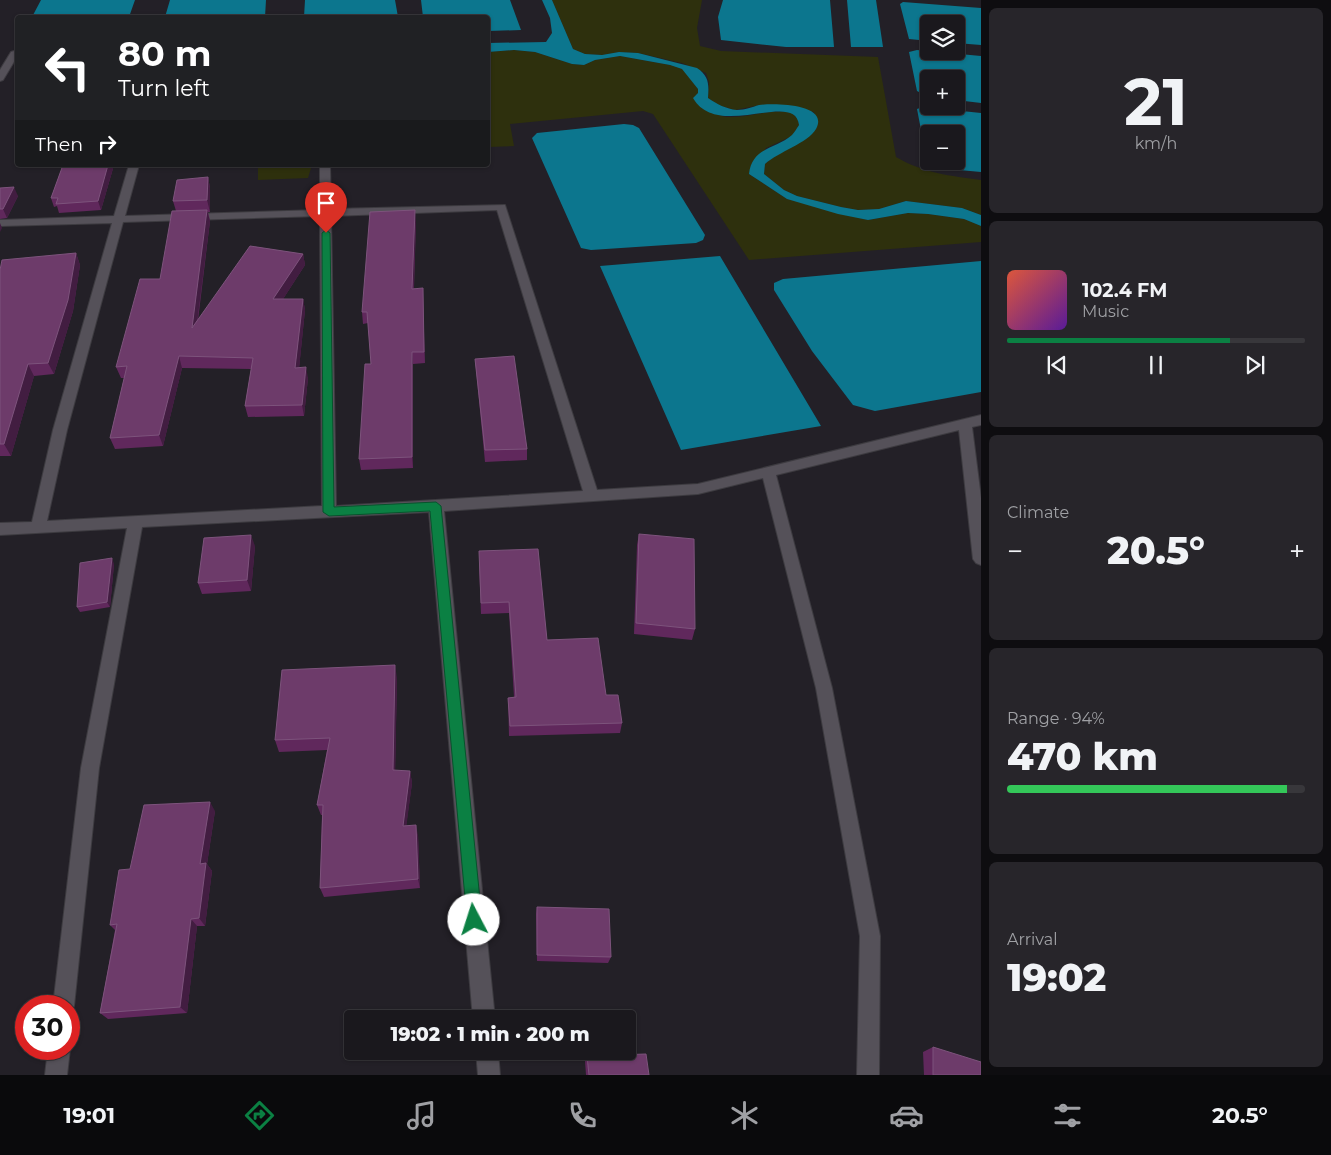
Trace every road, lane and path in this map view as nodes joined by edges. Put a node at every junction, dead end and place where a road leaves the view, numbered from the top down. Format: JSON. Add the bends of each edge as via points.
{"nodes":[{"id":1,"x":14,"y":54,"type":"dead end"},
{"id":2,"x":0,"y":78,"type":"edge"},
{"id":3,"x":133,"y":167,"type":"edge"},
{"id":4,"x":325,"y":167,"type":"edge"},
{"id":5,"x":326,"y":213,"type":"junction"},
{"id":6,"x":119,"y":220,"type":"junction"},
{"id":7,"x":0,"y":223,"type":"edge"},
{"id":8,"x":981,"y":420,"type":"edge"},
{"id":9,"x":965,"y":424,"type":"junction"},
{"id":10,"x":768,"y":472,"type":"junction"},
{"id":11,"x":592,"y":496,"type":"junction"},
{"id":12,"x":436,"y":506,"type":"junction"},
{"id":13,"x":329,"y":512,"type":"junction"},
{"id":14,"x":136,"y":522,"type":"junction"},
{"id":15,"x":38,"y":527,"type":"junction"},
{"id":16,"x":0,"y":529,"type":"edge"},
{"id":17,"x":981,"y":560,"type":"edge"},
{"id":18,"x":65,"y":995,"type":"edge"},
{"id":19,"x":483,"y":1010,"type":"edge"},
{"id":20,"x":58,"y":1060,"type":"edge"},
{"id":21,"x":487,"y":1060,"type":"edge"},
{"id":22,"x":56,"y":1075,"type":"edge"},
{"id":23,"x":489,"y":1075,"type":"edge"},
{"id":24,"x":868,"y":1075,"type":"edge"}],
"edges":[{"from":1,"to":2,"type":"street"},
{"from":3,"to":6,"type":"street"},
{"from":4,"to":5,"type":"street"},
{"from":5,"to":6,"type":"street"},
{"from":5,"to":11,"type":"street","via":[[501,207]]},
{"from":5,"to":13,"type":"street"},
{"from":6,"to":7,"type":"street"},
{"from":6,"to":15,"type":"street","via":[[60,430]]},
{"from":8,"to":9,"type":"street"},
{"from":9,"to":10,"type":"street"},
{"from":9,"to":17,"type":"street"},
{"from":10,"to":11,"type":"street","via":[[698,489]]},
{"from":10,"to":24,"type":"street","via":[[824,688],[870,936]]},
{"from":11,"to":12,"type":"street"},
{"from":12,"to":13,"type":"street"},
{"from":12,"to":19,"type":"street"},
{"from":13,"to":14,"type":"street"},
{"from":14,"to":15,"type":"street"},
{"from":14,"to":18,"type":"street","via":[[90,768]]},
{"from":15,"to":16,"type":"street"},
{"from":20,"to":22,"type":"street"},
{"from":21,"to":23,"type":"street"}]}
